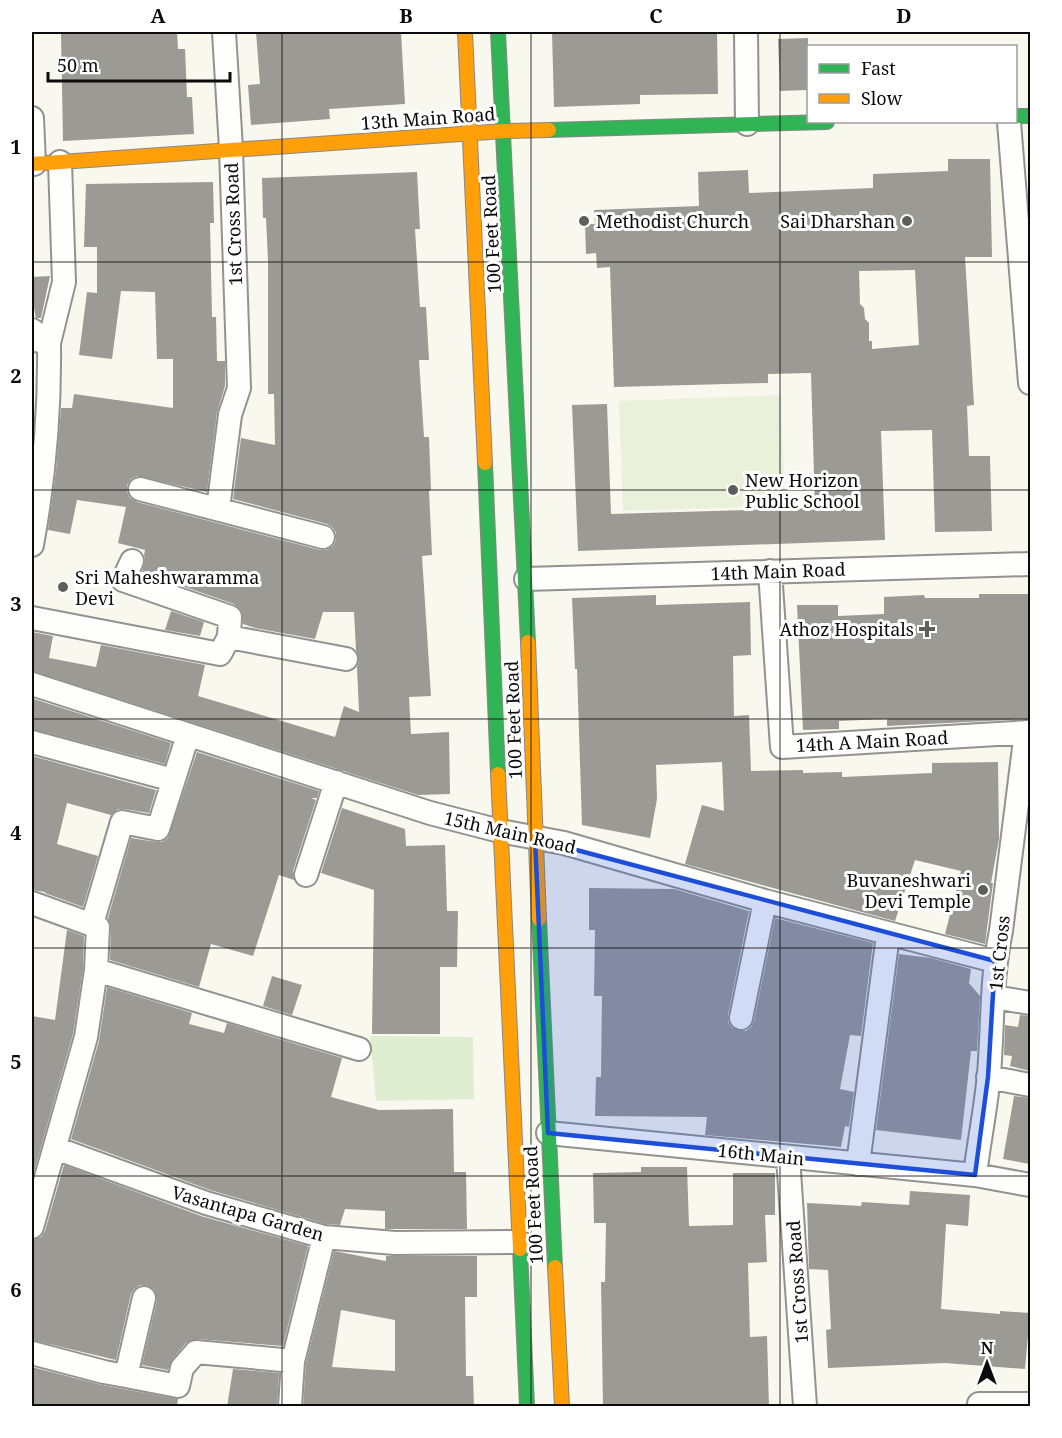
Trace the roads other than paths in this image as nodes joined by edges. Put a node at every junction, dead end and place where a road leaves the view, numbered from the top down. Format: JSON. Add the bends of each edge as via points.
{"nodes":[{"id":1,"x":224,"y":32,"type":"edge"},
{"id":2,"x":465,"y":32,"type":"edge"},
{"id":3,"x":498,"y":32,"type":"edge"},
{"id":4,"x":746,"y":32,"type":"edge"},
{"id":5,"x":32,"y":117,"type":"edge"},
{"id":6,"x":807,"y":123,"type":"edge"},
{"id":7,"x":1009,"y":123,"type":"edge"},
{"id":8,"x":747,"y":124,"type":"junction"},
{"id":9,"x":504,"y":131,"type":"junction"},
{"id":10,"x":471,"y":133,"type":"junction"},
{"id":11,"x":231,"y":149,"type":"junction"},
{"id":12,"x":60,"y":162,"type":"junction"},
{"id":13,"x":33,"y":164,"type":"edge"},
{"id":14,"x":1027,"y":288,"type":"edge"},
{"id":15,"x":37,"y":337,"type":"edge"},
{"id":16,"x":1030,"y":383,"type":"edge"},
{"id":17,"x":38,"y":454,"type":"edge"},
{"id":18,"x":140,"y":489,"type":"dead end"},
{"id":19,"x":35,"y":506,"type":"edge"},
{"id":20,"x":218,"y":509,"type":"junction"},
{"id":21,"x":322,"y":537,"type":"dead end"},
{"id":22,"x":32,"y":545,"type":"edge"},
{"id":23,"x":132,"y":561,"type":"dead end"},
{"id":24,"x":1030,"y":564,"type":"edge"},
{"id":25,"x":770,"y":571,"type":"junction"},
{"id":26,"x":526,"y":579,"type":"junction"},
{"id":27,"x":32,"y":618,"type":"edge"},
{"id":28,"x":229,"y":637,"type":"junction"},
{"id":29,"x":346,"y":659,"type":"dead end"},
{"id":30,"x":32,"y":684,"type":"edge"},
{"id":31,"x":1028,"y":732,"type":"edge"},
{"id":32,"x":188,"y":735,"type":"junction"},
{"id":33,"x":32,"y":742,"type":"edge"},
{"id":34,"x":173,"y":780,"type":"junction"},
{"id":35,"x":336,"y":782,"type":"junction"},
{"id":36,"x":500,"y":831,"type":"junction"},
{"id":37,"x":535,"y":838,"type":"junction"},
{"id":38,"x":306,"y":875,"type":"dead end"},
{"id":39,"x":765,"y":901,"type":"junction"},
{"id":40,"x":32,"y":903,"type":"edge"},
{"id":41,"x":92,"y":924,"type":"junction"},
{"id":42,"x":888,"y":935,"type":"junction"},
{"id":43,"x":995,"y":961,"type":"junction"},
{"id":44,"x":96,"y":970,"type":"junction"},
{"id":45,"x":994,"y":997,"type":"junction"},
{"id":46,"x":1030,"y":1003,"type":"edge"},
{"id":47,"x":741,"y":1018,"type":"dead end"},
{"id":48,"x":359,"y":1049,"type":"dead end"},
{"id":49,"x":988,"y":1077,"type":"junction"},
{"id":50,"x":1030,"y":1084,"type":"edge"},
{"id":51,"x":548,"y":1133,"type":"junction"},
{"id":52,"x":55,"y":1148,"type":"junction"},
{"id":53,"x":788,"y":1157,"type":"junction"},
{"id":54,"x":858,"y":1164,"type":"junction"},
{"id":55,"x":975,"y":1175,"type":"junction"},
{"id":56,"x":1030,"y":1185,"type":"edge"},
{"id":57,"x":32,"y":1227,"type":"edge"},
{"id":58,"x":324,"y":1237,"type":"junction"},
{"id":59,"x":520,"y":1242,"type":"junction"},
{"id":60,"x":144,"y":1298,"type":"dead end"},
{"id":61,"x":32,"y":1353,"type":"edge"},
{"id":62,"x":293,"y":1360,"type":"junction"},
{"id":63,"x":126,"y":1376,"type":"junction"},
{"id":64,"x":1030,"y":1404,"type":"edge"},
{"id":65,"x":979,"y":1405,"type":"edge"},
{"id":66,"x":290,"y":1407,"type":"edge"},
{"id":67,"x":527,"y":1407,"type":"edge"},
{"id":68,"x":562,"y":1407,"type":"edge"},
{"id":69,"x":805,"y":1407,"type":"edge"}],
"edges":[{"from":1,"to":11,"type":"street","name":"1st Cross Road"},
{"from":2,"to":10,"type":"main road","name":"100 Feet Road"},
{"from":3,"to":9,"type":"main road","name":"100 Feet Road"},
{"from":4,"to":8,"type":"street"},
{"from":5,"to":13,"type":"street"},
{"from":6,"to":8,"type":"main road","name":"13th Main Road"},
{"from":7,"to":14,"type":"street"},
{"from":8,"to":9,"type":"main road","name":"13th Main Road"},
{"from":9,"to":10,"type":"main road","name":"13th Main Road"},
{"from":9,"to":26,"type":"main road","name":"100 Feet Road"},
{"from":10,"to":11,"type":"main road","name":"13th Main Road"},
{"from":10,"to":36,"type":"main road","name":"100 Feet Road"},
{"from":11,"to":12,"type":"main road","name":"13th Main Road"},
{"from":11,"to":20,"type":"street","name":"1st Cross Road","via":[[239,388],[230,415]]},
{"from":12,"to":13,"type":"main road","name":"13th Main Road"},
{"from":12,"to":15,"type":"street","via":[[64,282]]},
{"from":14,"to":16,"type":"street"},
{"from":15,"to":17,"type":"street","via":[[50,388]]},
{"from":17,"to":19,"type":"street"},
{"from":18,"to":20,"type":"street"},
{"from":19,"to":22,"type":"street"},
{"from":20,"to":21,"type":"street"},
{"from":23,"to":28,"type":"street","via":[[123,580],[230,617]]},
{"from":24,"to":25,"type":"street","name":"14th Main Road"},
{"from":25,"to":26,"type":"street","name":"14th Main Road"},
{"from":25,"to":31,"type":"street","name":"14th A Main Road","via":[[782,747]]},
{"from":26,"to":37,"type":"main road","name":"100 Feet Road"},
{"from":27,"to":28,"type":"street","via":[[220,654]]},
{"from":28,"to":29,"type":"street"},
{"from":30,"to":32,"type":"street","name":"15th Main Road"},
{"from":31,"to":43,"type":"street","name":"1st Cross"},
{"from":32,"to":34,"type":"street"},
{"from":32,"to":35,"type":"street","name":"15th Main Road"},
{"from":33,"to":34,"type":"street"},
{"from":34,"to":41,"type":"street","via":[[158,828],[122,822]]},
{"from":35,"to":36,"type":"street","name":"15th Main Road"},
{"from":35,"to":38,"type":"street"},
{"from":36,"to":37,"type":"street","name":"15th Main Road"},
{"from":36,"to":59,"type":"main road","name":"100 Feet Road"},
{"from":37,"to":39,"type":"street","name":"15th Main Road"},
{"from":37,"to":51,"type":"main road","name":"100 Feet Road"},
{"from":39,"to":42,"type":"street","name":"15th Main Road"},
{"from":39,"to":47,"type":"street"},
{"from":40,"to":41,"type":"street"},
{"from":41,"to":44,"type":"street","via":[[98,927]]},
{"from":42,"to":43,"type":"street","name":"15th Main Road"},
{"from":42,"to":54,"type":"street"},
{"from":43,"to":45,"type":"street","name":"1st Cross"},
{"from":44,"to":48,"type":"street"},
{"from":44,"to":52,"type":"street","via":[[86,1037]]},
{"from":45,"to":46,"type":"street"},
{"from":45,"to":49,"type":"street","name":"1st Cross"},
{"from":49,"to":50,"type":"street"},
{"from":49,"to":55,"type":"street","name":"1st Cross"},
{"from":51,"to":53,"type":"street","name":"16th Main"},
{"from":51,"to":68,"type":"main road","name":"100 Feet Road"},
{"from":52,"to":57,"type":"street"},
{"from":52,"to":58,"type":"street","name":"Vasantapa Garden","via":[[206,1203]]},
{"from":53,"to":54,"type":"street","name":"16th Main"},
{"from":53,"to":69,"type":"street","name":"1st Cross Road"},
{"from":54,"to":55,"type":"street","name":"16th Main"},
{"from":55,"to":56,"type":"street","name":"16th Main"},
{"from":58,"to":59,"type":"street","name":"Vasantapa Garden","via":[[395,1243]]},
{"from":58,"to":62,"type":"street"},
{"from":59,"to":67,"type":"main road","name":"100 Feet Road"},
{"from":60,"to":63,"type":"street"},
{"from":61,"to":63,"type":"street"},
{"from":62,"to":63,"type":"street","via":[[196,1352],[182,1368],[178,1386]]},
{"from":62,"to":66,"type":"street"},
{"from":64,"to":65,"type":"street"}]}
